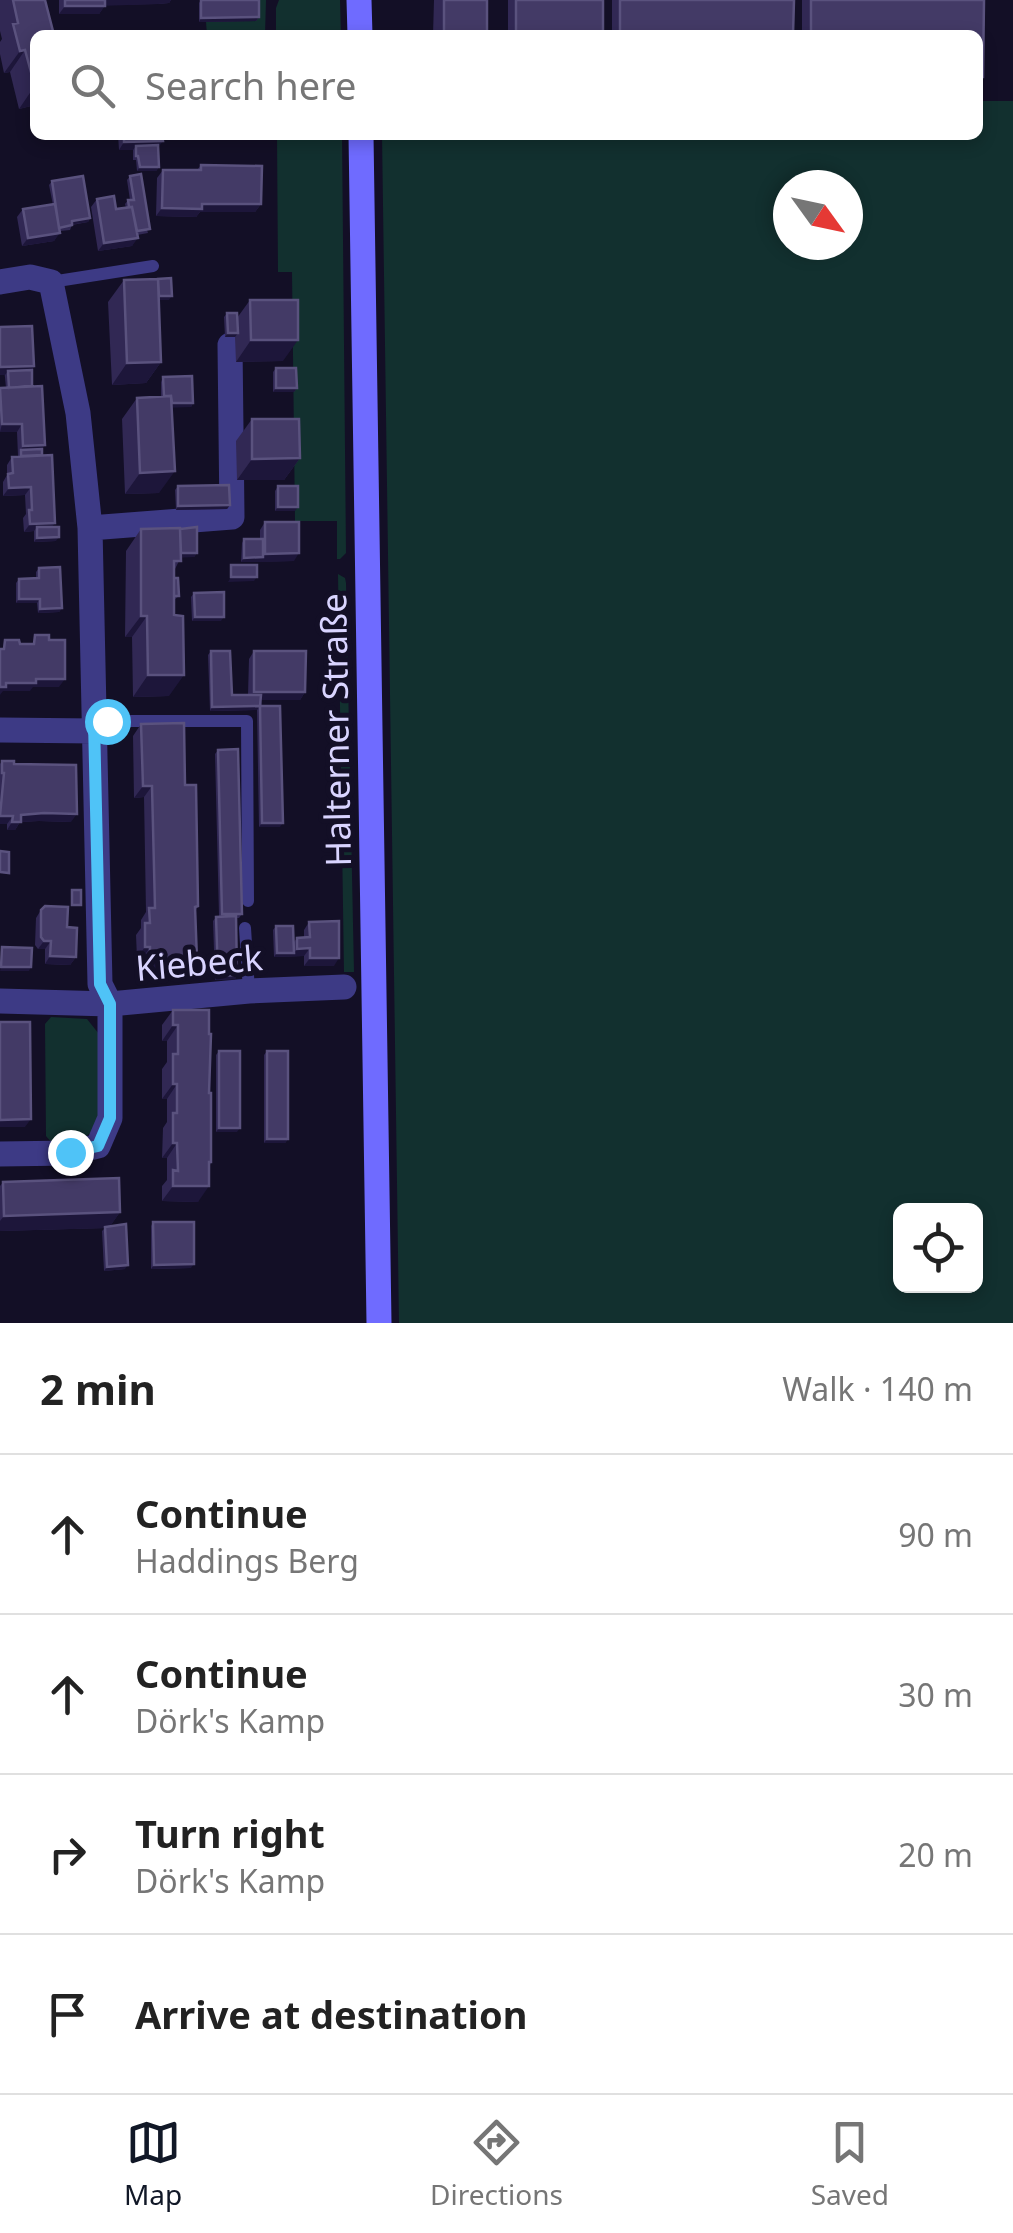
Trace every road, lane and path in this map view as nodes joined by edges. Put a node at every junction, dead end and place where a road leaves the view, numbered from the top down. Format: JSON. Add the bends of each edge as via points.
{"nodes":[{"id":1,"x":359,"y":0,"type":"edge"},
{"id":2,"x":360,"y":30,"type":"edge"},
{"id":3,"x":362,"y":140,"type":"edge"},
{"id":4,"x":153,"y":266,"type":"dead end"},
{"id":5,"x":0,"y":282,"type":"edge"},
{"id":6,"x":51,"y":282,"type":"junction"},
{"id":7,"x":230,"y":345,"type":"dead end"},
{"id":8,"x":90,"y":528,"type":"junction"},
{"id":9,"x":94,"y":726,"type":"junction"},
{"id":10,"x":0,"y":730,"type":"edge"},
{"id":11,"x":248,"y":902,"type":"dead end"},
{"id":12,"x":245,"y":928,"type":"dead end"},
{"id":13,"x":344,"y":987,"type":"dead end"},
{"id":14,"x":249,"y":991,"type":"junction"},
{"id":15,"x":0,"y":1001,"type":"edge"},
{"id":16,"x":110,"y":1004,"type":"junction"},
{"id":17,"x":0,"y":1154,"type":"edge"},
{"id":18,"x":379,"y":1323,"type":"edge"}],
"edges":[{"from":1,"to":2,"type":"main road"},
{"from":3,"to":18,"type":"main road","name":"Halterner Straße"},
{"from":4,"to":6,"type":"lane"},
{"from":5,"to":6,"type":"street"},
{"from":6,"to":8,"type":"street","via":[[78,413]]},
{"from":7,"to":8,"type":"street","via":[[232,517]]},
{"from":8,"to":9,"type":"street"},
{"from":9,"to":10,"type":"street"},
{"from":9,"to":11,"type":"lane","via":[[247,720]]},
{"from":9,"to":16,"type":"street","via":[[100,984]]},
{"from":12,"to":14,"type":"lane"},
{"from":13,"to":14,"type":"street","name":"Kiebeck"},
{"from":14,"to":16,"type":"street","name":"Kiebeck"},
{"from":15,"to":16,"type":"street","name":"Kiebeck"},
{"from":16,"to":17,"type":"street","via":[[110,1118],[98,1146]]}]}
